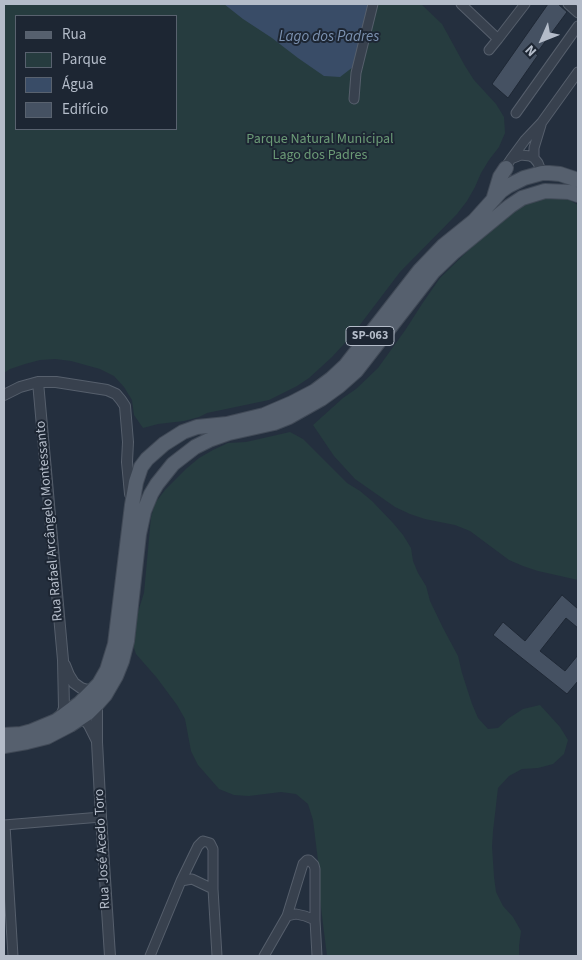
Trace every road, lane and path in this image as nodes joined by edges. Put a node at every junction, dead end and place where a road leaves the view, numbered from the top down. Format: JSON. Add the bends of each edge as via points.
{"nodes":[{"id":1,"x":373,"y":4,"type":"edge"},
{"id":2,"x":461,"y":4,"type":"edge"},
{"id":3,"x":525,"y":4,"type":"edge"},
{"id":4,"x":568,"y":4,"type":"edge"},
{"id":5,"x":578,"y":13,"type":"edge"},
{"id":6,"x":578,"y":22,"type":"edge"},
{"id":7,"x":578,"y":26,"type":"edge"},
{"id":8,"x":498,"y":39,"type":"junction"},
{"id":9,"x":489,"y":50,"type":"dead end"},
{"id":10,"x":578,"y":72,"type":"edge"},
{"id":11,"x":354,"y":99,"type":"dead end"},
{"id":12,"x":516,"y":113,"type":"dead end"},
{"id":13,"x":542,"y":122,"type":"junction"},
{"id":14,"x":534,"y":158,"type":"junction"},
{"id":15,"x":509,"y":163,"type":"junction"},
{"id":16,"x":542,"y":173,"type":"junction"},
{"id":17,"x":578,"y":180,"type":"edge"},
{"id":18,"x":508,"y":186,"type":"junction"},
{"id":19,"x":537,"y":193,"type":"junction"},
{"id":20,"x":578,"y":195,"type":"edge"},
{"id":21,"x":494,"y":198,"type":"junction"},
{"id":22,"x":522,"y":198,"type":"junction"},
{"id":23,"x":38,"y":382,"type":"junction"},
{"id":24,"x":4,"y":394,"type":"edge"},
{"id":25,"x":128,"y":442,"type":"junction"},
{"id":26,"x":143,"y":460,"type":"junction"},
{"id":27,"x":173,"y":464,"type":"junction"},
{"id":28,"x":162,"y":477,"type":"junction"},
{"id":29,"x":132,"y":506,"type":"junction"},
{"id":30,"x":63,"y":660,"type":"junction"},
{"id":31,"x":94,"y":689,"type":"junction"},
{"id":32,"x":80,"y":703,"type":"junction"},
{"id":33,"x":97,"y":704,"type":"junction"},
{"id":34,"x":61,"y":717,"type":"junction"},
{"id":35,"x":82,"y":717,"type":"junction"},
{"id":36,"x":4,"y":735,"type":"edge"},
{"id":37,"x":98,"y":742,"type":"junction"},
{"id":38,"x":4,"y":746,"type":"edge"},
{"id":39,"x":101,"y":817,"type":"junction"},
{"id":40,"x":4,"y":825,"type":"edge"},
{"id":41,"x":181,"y":881,"type":"junction"},
{"id":42,"x":213,"y":889,"type":"junction"},
{"id":43,"x":287,"y":916,"type":"junction"},
{"id":44,"x":315,"y":920,"type":"junction"},
{"id":45,"x":12,"y":956,"type":"edge"},
{"id":46,"x":110,"y":956,"type":"edge"},
{"id":47,"x":150,"y":956,"type":"edge"},
{"id":48,"x":217,"y":956,"type":"edge"},
{"id":49,"x":264,"y":956,"type":"edge"},
{"id":50,"x":317,"y":956,"type":"edge"}],
"edges":[{"from":1,"to":11,"type":"street","via":[[356,73]]},
{"from":2,"to":8,"type":"street"},
{"from":3,"to":8,"type":"street"},
{"from":4,"to":5,"type":"street"},
{"from":5,"to":6,"type":"street"},
{"from":7,"to":12,"type":"street"},
{"from":8,"to":9,"type":"street"},
{"from":10,"to":13,"type":"street"},
{"from":13,"to":14,"type":"street"},
{"from":13,"to":15,"type":"street"},
{"from":14,"to":15,"type":"street","via":[[521,155]]},
{"from":14,"to":16,"type":"street"},
{"from":15,"to":18,"type":"street"},
{"from":15,"to":21,"type":"main road","via":[[500,177]]},
{"from":16,"to":17,"type":"main road","number":"SP-063"},
{"from":16,"to":18,"type":"main road","number":"SP-063"},
{"from":16,"to":19,"type":"main road"},
{"from":18,"to":21,"type":"main road","number":"SP-063"},
{"from":18,"to":22,"type":"main road"},
{"from":19,"to":20,"type":"main road","number":"SP-063","via":[[553,191]]},
{"from":19,"to":22,"type":"main road","number":"SP-063"},
{"from":21,"to":26,"type":"main road","number":"SP-063","via":[[474,221],[420,270],[346,365],[315,391],[264,415],[183,432]]},
{"from":22,"to":27,"type":"main road","number":"SP-063","via":[[434,272],[356,371],[321,400],[274,423],[209,440]]},
{"from":23,"to":24,"type":"street"},
{"from":23,"to":25,"type":"street","via":[[56,382],[116,394],[124,406]]},
{"from":23,"to":30,"type":"street","name":"Rua Rafael Arcângelo Montessanto"},
{"from":25,"to":26,"type":"street","via":[[130,449]]},
{"from":25,"to":29,"type":"street"},
{"from":26,"to":27,"type":"main road","via":[[156,454],[166,456]]},
{"from":26,"to":28,"type":"main road","via":[[154,474]]},
{"from":26,"to":29,"type":"main road"},
{"from":27,"to":28,"type":"main road","number":"SP-063"},
{"from":28,"to":33,"type":"main road","number":"SP-063","via":[[144,511],[122,661]]},
{"from":29,"to":31,"type":"main road","via":[[115,644],[107,670]]},
{"from":30,"to":31,"type":"street","name":"Rua Rafael Arcângelo Montessanto","via":[[74,683],[87,690]]},
{"from":30,"to":34,"type":"street","name":"Rua Rafael Arcângelo Montessanto","via":[[64,708]]},
{"from":31,"to":32,"type":"main road"},
{"from":32,"to":34,"type":"main road"},
{"from":32,"to":35,"type":"street"},
{"from":33,"to":35,"type":"main road","number":"SP-063"},
{"from":33,"to":37,"type":"street","name":"Rua José Acedo Toro"},
{"from":34,"to":36,"type":"main road","via":[[42,728]]},
{"from":35,"to":37,"type":"street","name":"Rua José Acedo Toro"},
{"from":35,"to":38,"type":"main road","number":"SP-063","via":[[47,737]]},
{"from":37,"to":39,"type":"street","name":"Rua José Acedo Toro"},
{"from":39,"to":40,"type":"street"},
{"from":39,"to":46,"type":"street","name":"Rua José Acedo Toro"},
{"from":40,"to":45,"type":"street"},
{"from":41,"to":42,"type":"street","via":[[192,879]]},
{"from":41,"to":42,"type":"street","via":[[203,841],[213,848]]},
{"from":41,"to":47,"type":"street"},
{"from":42,"to":48,"type":"street"},
{"from":43,"to":44,"type":"street","via":[[296,914]]},
{"from":43,"to":44,"type":"street","via":[[303,864],[310,860],[315,869]]},
{"from":43,"to":49,"type":"street"},
{"from":44,"to":50,"type":"street"}]}
